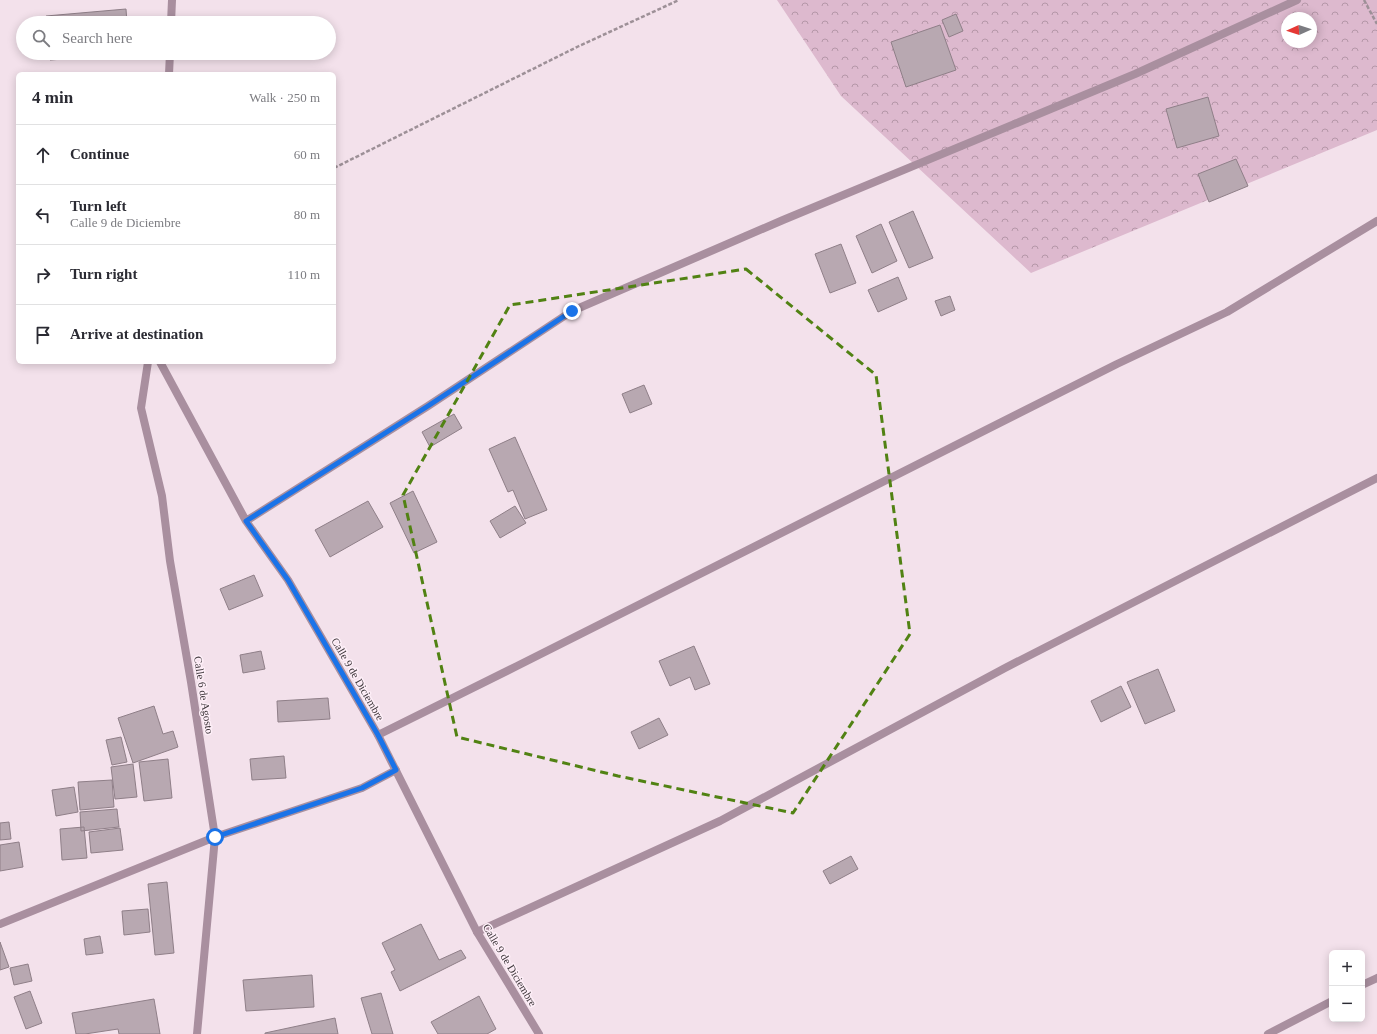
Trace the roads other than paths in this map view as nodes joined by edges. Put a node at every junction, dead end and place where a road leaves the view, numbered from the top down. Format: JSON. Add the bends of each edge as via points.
{"nodes":[{"id":1,"x":172,"y":0,"type":"edge"},
{"id":2,"x":1298,"y":0,"type":"edge"},
{"id":3,"x":171,"y":16,"type":"edge"},
{"id":4,"x":170,"y":60,"type":"edge"},
{"id":5,"x":169,"y":72,"type":"edge"},
{"id":6,"x":1377,"y":221,"type":"edge"},
{"id":7,"x":148,"y":364,"type":"edge"},
{"id":8,"x":161,"y":364,"type":"edge"},
{"id":9,"x":1377,"y":478,"type":"edge"},
{"id":10,"x":246,"y":521,"type":"junction"},
{"id":11,"x":378,"y":735,"type":"junction"},
{"id":12,"x":396,"y":770,"type":"junction"},
{"id":13,"x":215,"y":837,"type":"junction"},
{"id":14,"x":0,"y":924,"type":"edge"},
{"id":15,"x":477,"y":932,"type":"junction"},
{"id":16,"x":1377,"y":978,"type":"edge"},
{"id":17,"x":1365,"y":984,"type":"edge"},
{"id":18,"x":1329,"y":1003,"type":"edge"},
{"id":19,"x":197,"y":1034,"type":"edge"},
{"id":20,"x":539,"y":1034,"type":"edge"},
{"id":21,"x":1268,"y":1034,"type":"edge"}],
"edges":[{"from":1,"to":3,"type":"street"},
{"from":2,"to":10,"type":"street","via":[[1135,74],[790,217],[572,311]]},
{"from":4,"to":5,"type":"street"},
{"from":6,"to":11,"type":"street","via":[[1227,312],[1117,364]]},
{"from":7,"to":13,"type":"street","name":"Calle 6 de Agosto","via":[[142,408],[162,496],[170,561]]},
{"from":8,"to":10,"type":"street","name":"Calle 9 de Diciembre"},
{"from":9,"to":15,"type":"street","via":[[1005,668],[720,821]]},
{"from":10,"to":11,"type":"street","name":"Calle 9 de Diciembre","via":[[288,580]]},
{"from":11,"to":12,"type":"street","name":"Calle 9 de Diciembre"},
{"from":12,"to":13,"type":"street","via":[[362,788]]},
{"from":12,"to":15,"type":"street","name":"Calle 9 de Diciembre"},
{"from":13,"to":14,"type":"street"},
{"from":13,"to":19,"type":"street","name":"Calle 6 de Agosto"},
{"from":15,"to":20,"type":"street","name":"Calle 9 de Diciembre"},
{"from":16,"to":17,"type":"street"},
{"from":18,"to":21,"type":"street"}]}
